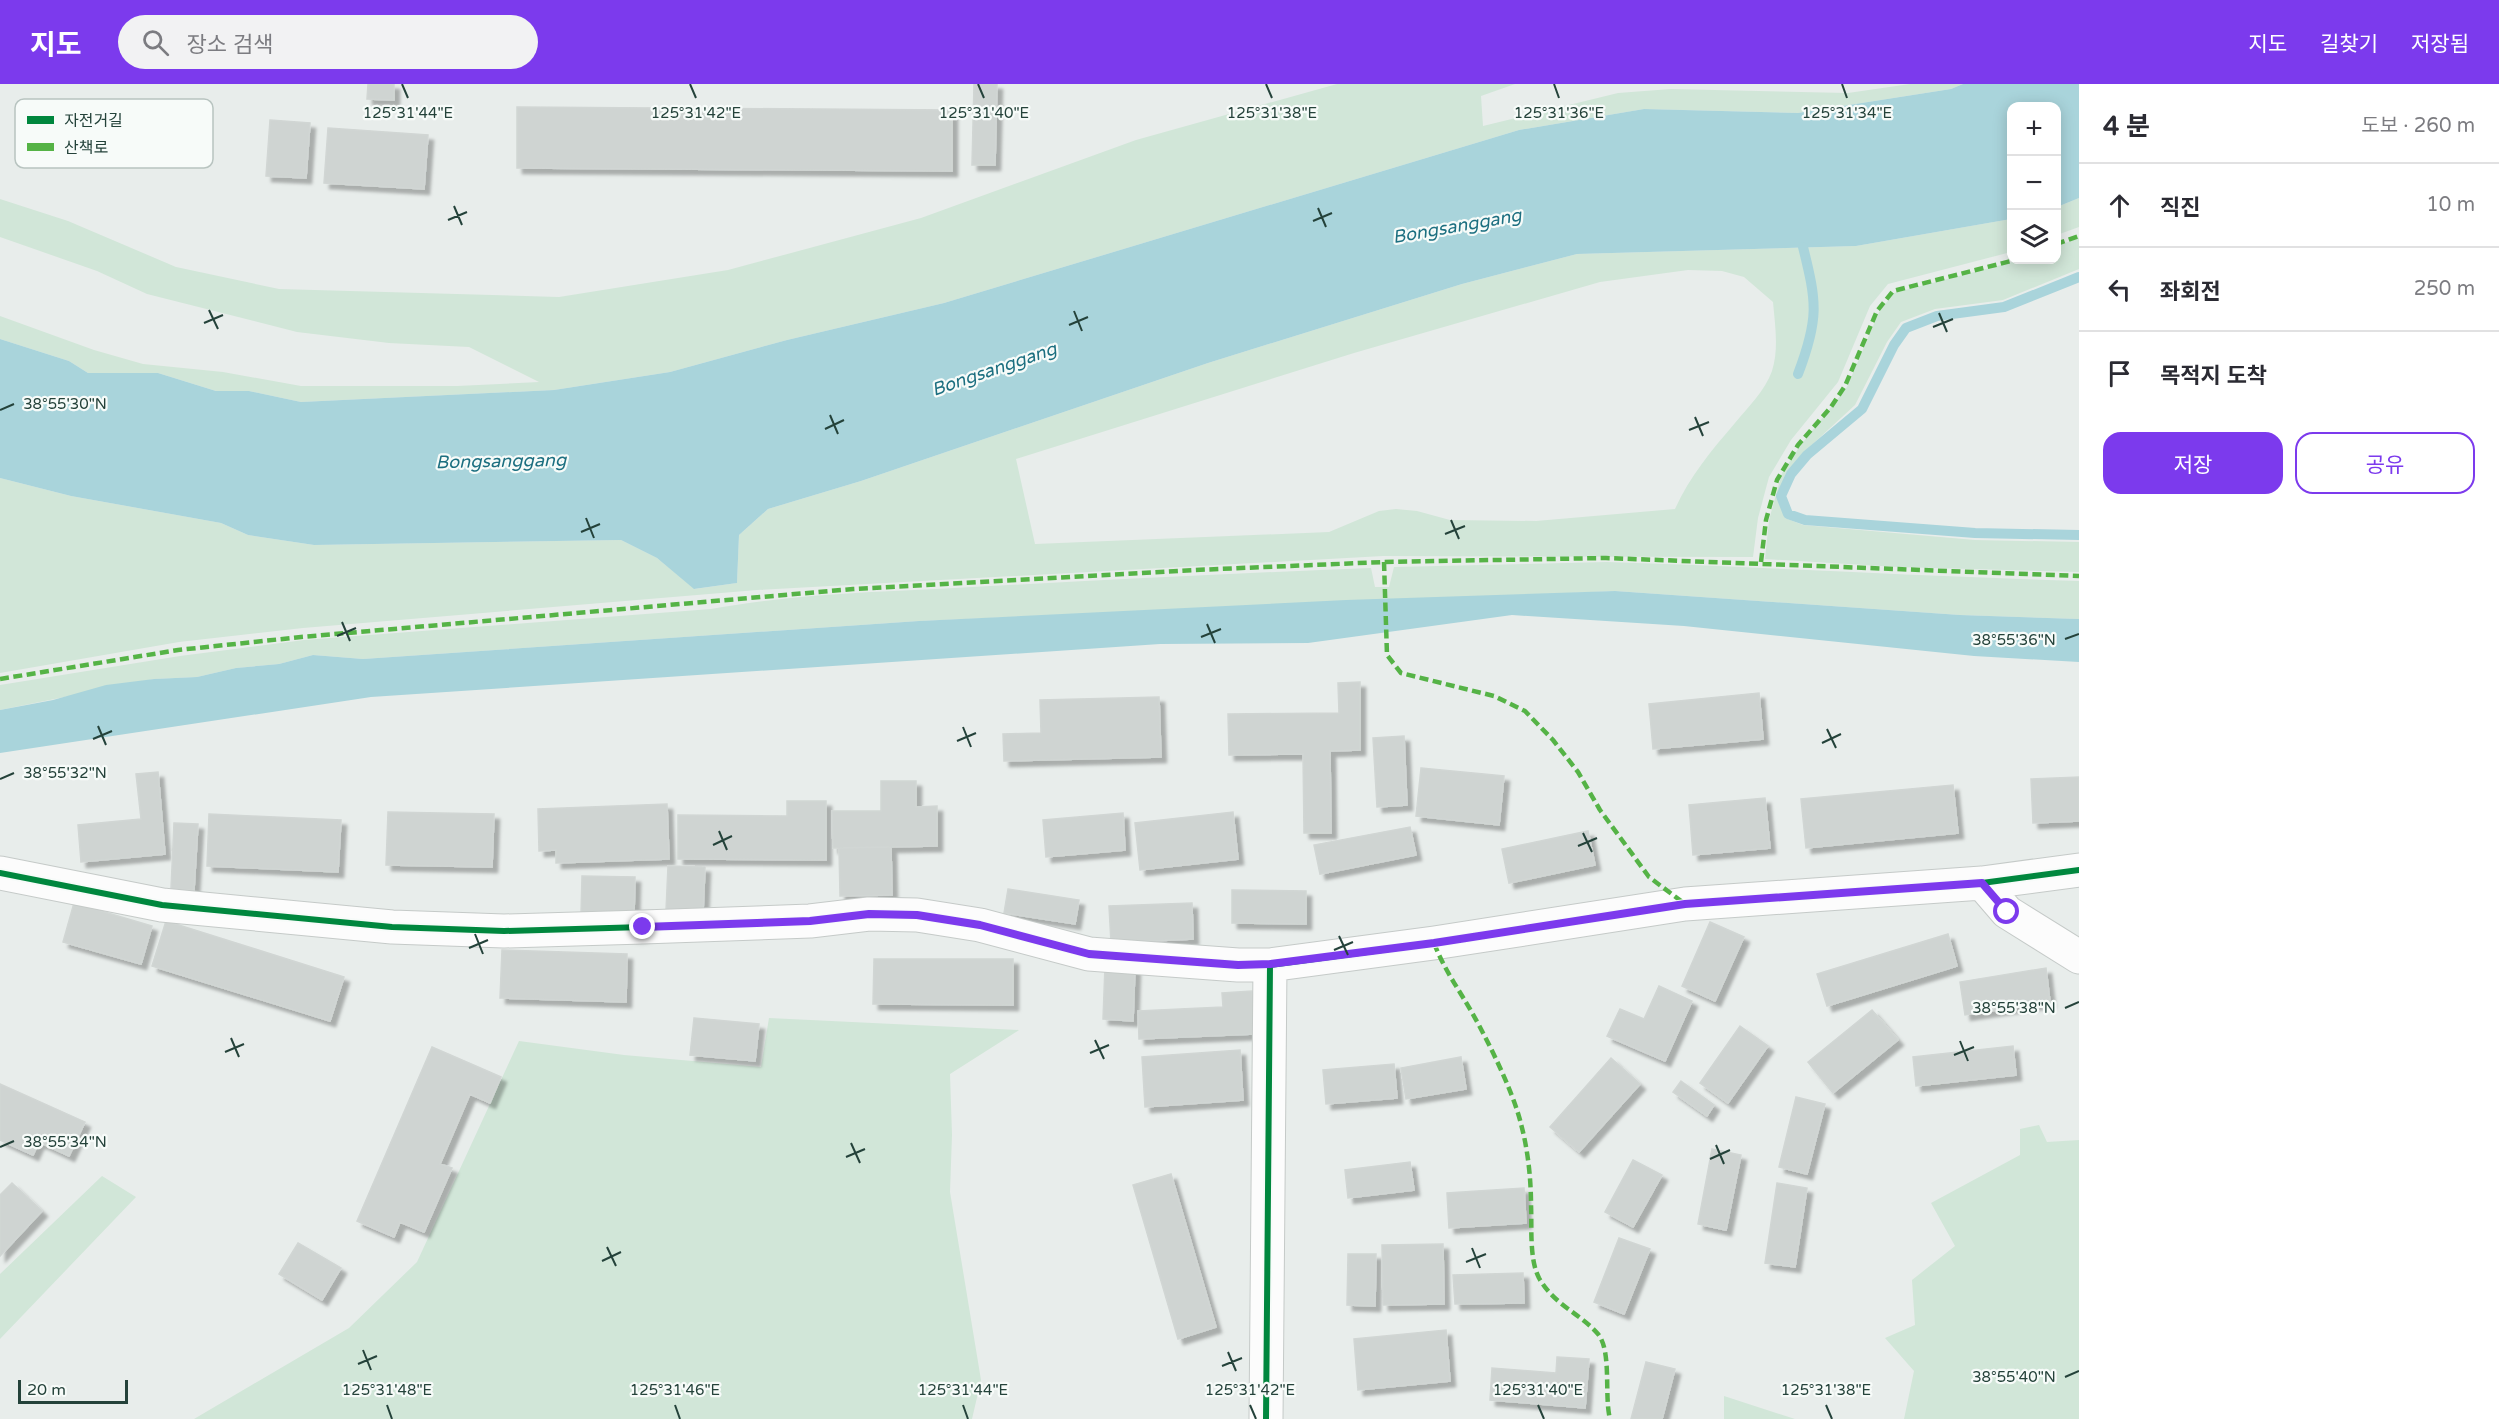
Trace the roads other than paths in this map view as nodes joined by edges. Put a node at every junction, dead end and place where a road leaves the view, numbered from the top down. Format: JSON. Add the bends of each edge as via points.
{"nodes":[{"id":1,"x":2079,"y":870,"type":"edge"},
{"id":2,"x":0,"y":873,"type":"edge"},
{"id":3,"x":1982,"y":883,"type":"junction"},
{"id":4,"x":2079,"y":957,"type":"edge"},
{"id":5,"x":1270,"y":964,"type":"junction"},
{"id":6,"x":1266,"y":1419,"type":"edge"}],
"edges":[{"from":1,"to":3,"type":"street"},
{"from":2,"to":5,"type":"street","via":[[162,905],[392,927],[643,927],[810,921],[869,914],[917,915],[980,925],[1089,954]]},
{"from":3,"to":4,"type":"street","via":[[2007,912]]},
{"from":3,"to":5,"type":"street","via":[[1685,904]]},
{"from":5,"to":6,"type":"street"}]}
